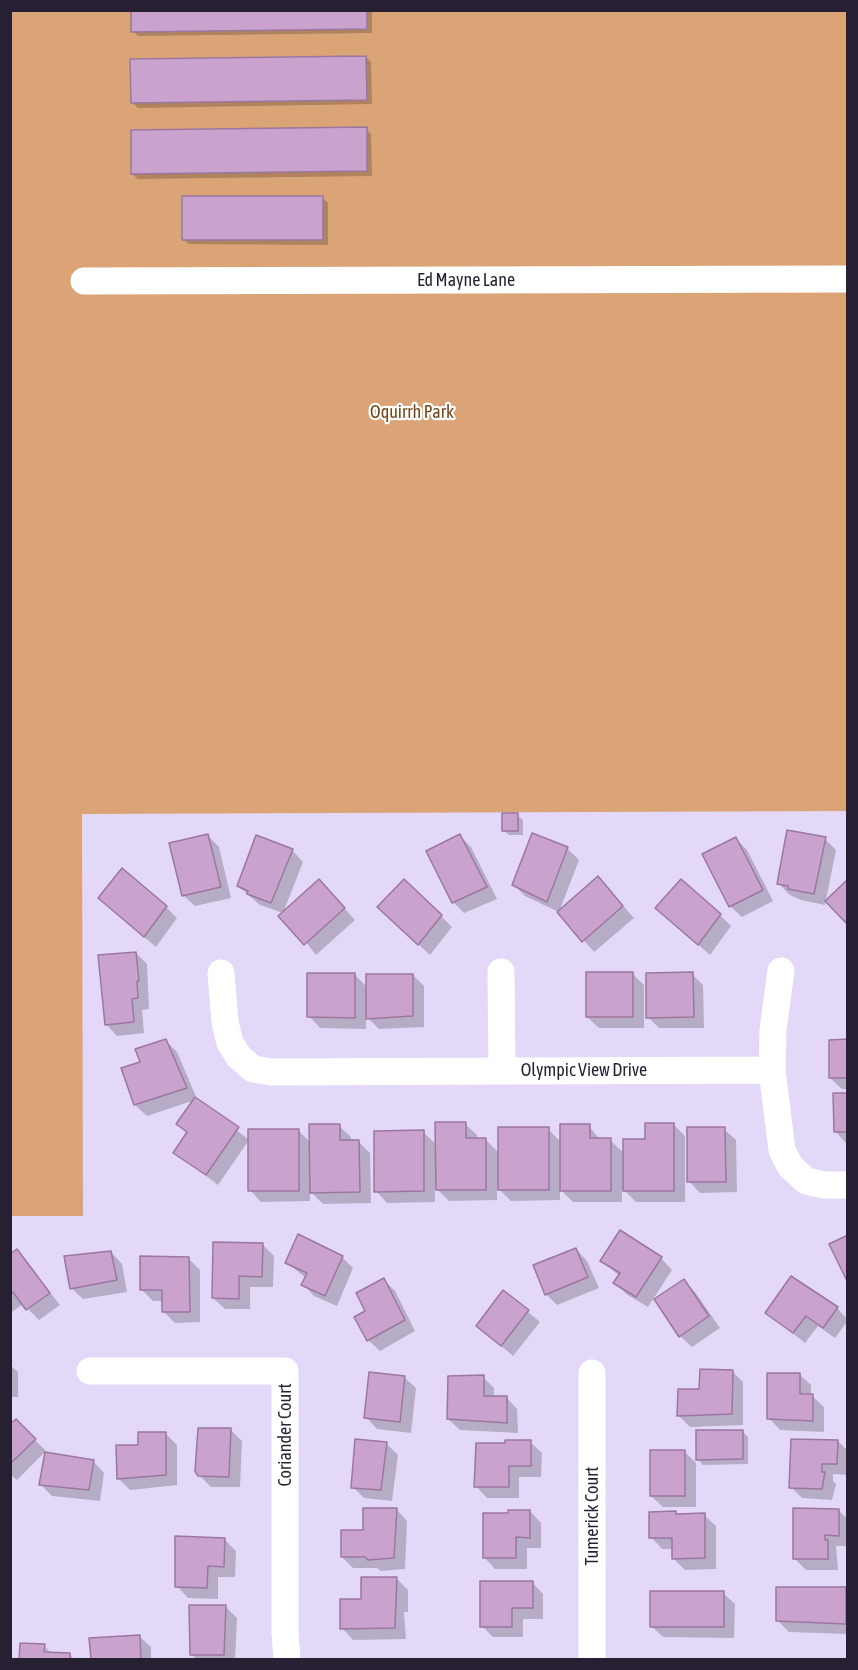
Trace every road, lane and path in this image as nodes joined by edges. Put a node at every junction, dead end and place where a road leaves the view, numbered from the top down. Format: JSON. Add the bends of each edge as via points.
{"nodes":[{"id":1,"x":848,"y":279,"type":"edge"},
{"id":2,"x":84,"y":281,"type":"dead end"},
{"id":3,"x":781,"y":971,"type":"dead end"},
{"id":4,"x":501,"y":972,"type":"dead end"},
{"id":5,"x":221,"y":973,"type":"dead end"},
{"id":6,"x":502,"y":1070,"type":"junction"},
{"id":7,"x":772,"y":1070,"type":"junction"},
{"id":8,"x":848,"y":1185,"type":"edge"},
{"id":9,"x":90,"y":1371,"type":"dead end"},
{"id":10,"x":591,"y":1372,"type":"dead end"},
{"id":11,"x":287,"y":1659,"type":"edge"},
{"id":12,"x":592,"y":1659,"type":"edge"}],
"edges":[{"from":1,"to":2,"type":"street","name":"Ed Mayne Lane"},
{"from":3,"to":7,"type":"street"},
{"from":4,"to":6,"type":"street"},
{"from":5,"to":6,"type":"street","name":"Olympic View Drive","via":[[230,1043],[238,1058],[253,1069]]},
{"from":6,"to":7,"type":"street","name":"Olympic View Drive"},
{"from":7,"to":8,"type":"street","via":[[782,1150],[790,1166],[806,1181]]},
{"from":9,"to":11,"type":"street","name":"Coriander Court","via":[[285,1371]]},
{"from":10,"to":12,"type":"street","name":"Tumerick Court"}]}
